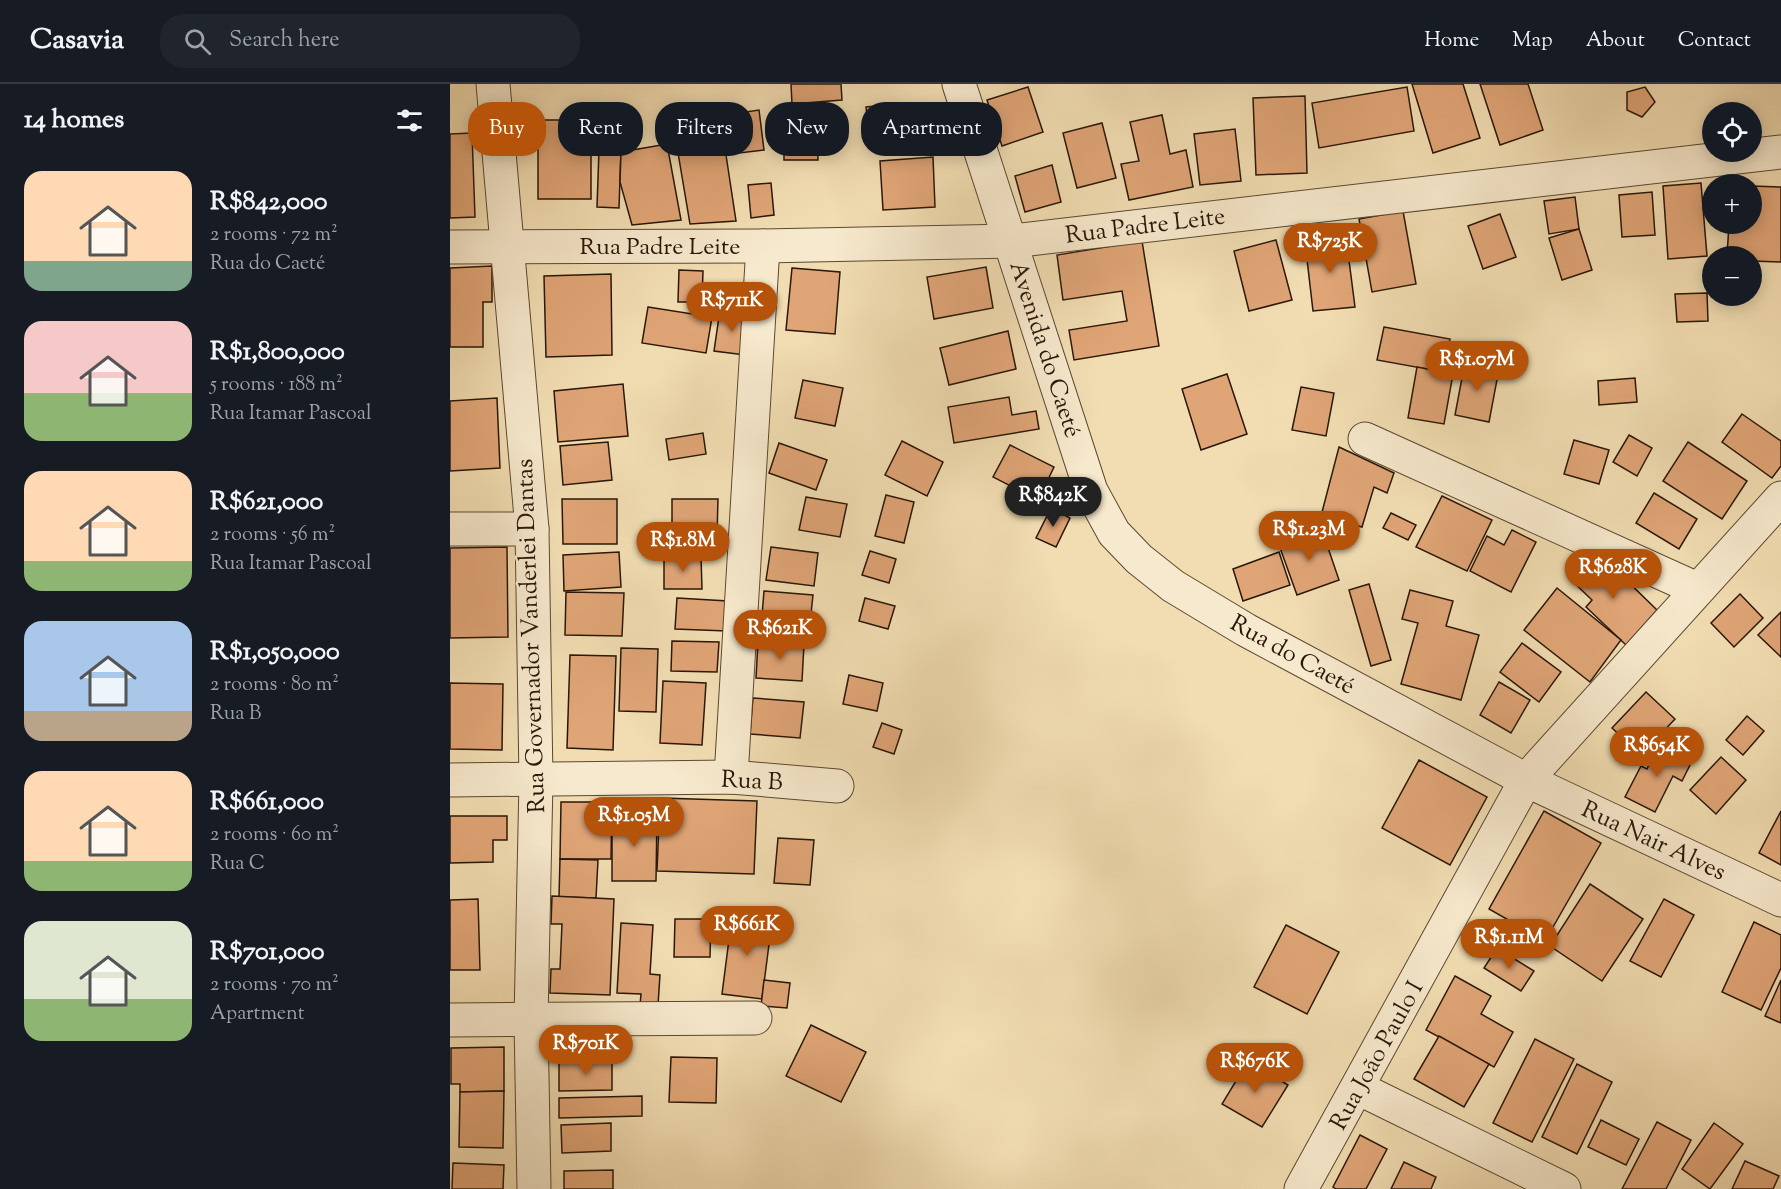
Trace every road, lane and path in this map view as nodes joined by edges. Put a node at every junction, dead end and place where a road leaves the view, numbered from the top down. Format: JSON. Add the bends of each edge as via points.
{"nodes":[{"id":1,"x":493,"y":84,"type":"edge"},
{"id":2,"x":959,"y":84,"type":"edge"},
{"id":3,"x":1781,"y":152,"type":"edge"},
{"id":4,"x":1012,"y":241,"type":"junction"},
{"id":5,"x":507,"y":246,"type":"junction"},
{"id":6,"x":763,"y":246,"type":"junction"},
{"id":7,"x":450,"y":247,"type":"edge"},
{"id":8,"x":1365,"y":439,"type":"dead end"},
{"id":9,"x":1091,"y":491,"type":"joint"},
{"id":10,"x":1776,"y":514,"type":"edge"},
{"id":11,"x":450,"y":529,"type":"edge"},
{"id":12,"x":532,"y":529,"type":"junction"},
{"id":13,"x":1697,"y":589,"type":"junction"},
{"id":14,"x":731,"y":777,"type":"junction"},
{"id":15,"x":450,"y":780,"type":"edge"},
{"id":16,"x":536,"y":780,"type":"junction"},
{"id":17,"x":1526,"y":780,"type":"junction"},
{"id":18,"x":837,"y":786,"type":"dead end"},
{"id":19,"x":1781,"y":900,"type":"edge"},
{"id":20,"x":755,"y":1018,"type":"dead end"},
{"id":21,"x":450,"y":1020,"type":"edge"},
{"id":22,"x":531,"y":1020,"type":"junction"},
{"id":23,"x":1358,"y":1088,"type":"junction"},
{"id":24,"x":534,"y":1189,"type":"edge"},
{"id":25,"x":1301,"y":1189,"type":"edge"},
{"id":26,"x":1564,"y":1189,"type":"edge"}],
"edges":[{"from":1,"to":5,"type":"street","name":"Rua Governador Vanderlei Dantas"},
{"from":2,"to":4,"type":"street","name":"Avenida do Caeté"},
{"from":3,"to":4,"type":"street","name":"Rua Padre Leite"},
{"from":4,"to":6,"type":"street","name":"Rua Padre Leite"},
{"from":4,"to":9,"type":"street","name":"Avenida do Caeté"},
{"from":5,"to":6,"type":"street","name":"Rua Padre Leite"},
{"from":5,"to":7,"type":"street","name":"Rua Padre Leite"},
{"from":5,"to":12,"type":"street","name":"Rua Governador Vanderlei Dantas"},
{"from":6,"to":14,"type":"street"},
{"from":8,"to":13,"type":"street"},
{"from":9,"to":17,"type":"street","name":"Rua do Caeté","via":[[1114,533],[1173,586],[1245,630]]},
{"from":10,"to":13,"type":"street","name":"Rua João Paulo I"},
{"from":11,"to":12,"type":"street"},
{"from":12,"to":16,"type":"street","name":"Rua Governador Vanderlei Dantas"},
{"from":13,"to":17,"type":"street","name":"Rua João Paulo I"},
{"from":14,"to":16,"type":"street","name":"Rua B"},
{"from":14,"to":18,"type":"street","name":"Rua B"},
{"from":15,"to":16,"type":"street","name":"Rua B"},
{"from":16,"to":22,"type":"street","name":"Rua Governador Vanderlei Dantas"},
{"from":17,"to":19,"type":"street","name":"Rua Nair Alves"},
{"from":17,"to":23,"type":"street","name":"Rua João Paulo I"},
{"from":20,"to":22,"type":"street"},
{"from":21,"to":22,"type":"street"},
{"from":22,"to":24,"type":"street","name":"Rua Governador Vanderlei Dantas"},
{"from":23,"to":25,"type":"street","name":"Rua João Paulo I"},
{"from":23,"to":26,"type":"street"}]}
